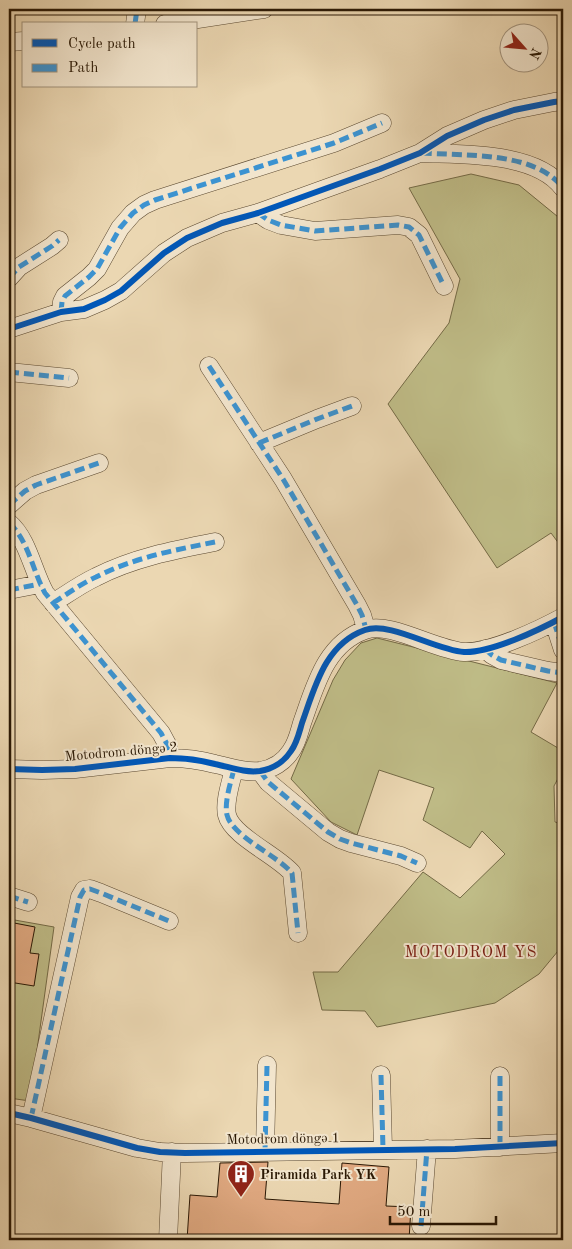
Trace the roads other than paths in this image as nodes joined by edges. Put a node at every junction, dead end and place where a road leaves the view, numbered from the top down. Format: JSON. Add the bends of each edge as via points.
{"nodes":[{"id":1,"x":137,"y":9,"type":"edge"},
{"id":2,"x":264,"y":9,"type":"edge"},
{"id":3,"x":135,"y":22,"type":"edge"},
{"id":4,"x":178,"y":22,"type":"edge"},
{"id":5,"x":22,"y":41,"type":"edge"},
{"id":6,"x":9,"y":42,"type":"edge"},
{"id":7,"x":563,"y":101,"type":"edge"},
{"id":8,"x":382,"y":123,"type":"dead end"},
{"id":9,"x":420,"y":153,"type":"junction"},
{"id":10,"x":563,"y":188,"type":"edge"},
{"id":11,"x":258,"y":213,"type":"junction"},
{"id":12,"x":59,"y":240,"type":"dead end"},
{"id":13,"x":9,"y":278,"type":"edge"},
{"id":14,"x":444,"y":286,"type":"dead end"},
{"id":15,"x":62,"y":312,"type":"junction"},
{"id":16,"x":9,"y":329,"type":"edge"},
{"id":17,"x":209,"y":366,"type":"dead end"},
{"id":18,"x":9,"y":372,"type":"edge"},
{"id":19,"x":69,"y":378,"type":"dead end"},
{"id":20,"x":352,"y":406,"type":"dead end"},
{"id":21,"x":259,"y":443,"type":"junction"},
{"id":22,"x":99,"y":464,"type":"dead end"},
{"id":23,"x":9,"y":505,"type":"edge"},
{"id":24,"x":9,"y":523,"type":"edge"},
{"id":25,"x":215,"y":542,"type":"dead end"},
{"id":26,"x":40,"y":584,"type":"junction"},
{"id":27,"x":9,"y":590,"type":"edge"},
{"id":28,"x":52,"y":603,"type":"junction"},
{"id":29,"x":559,"y":620,"type":"edge"},
{"id":30,"x":366,"y":629,"type":"junction"},
{"id":31,"x":486,"y":649,"type":"junction"},
{"id":32,"x":563,"y":650,"type":"edge"},
{"id":33,"x":563,"y":673,"type":"edge"},
{"id":34,"x":170,"y":758,"type":"junction"},
{"id":35,"x":9,"y":769,"type":"edge"},
{"id":36,"x":234,"y":769,"type":"junction"},
{"id":37,"x":260,"y":771,"type":"junction"},
{"id":38,"x":417,"y":863,"type":"dead end"},
{"id":39,"x":9,"y":896,"type":"edge"},
{"id":40,"x":28,"y":902,"type":"dead end"},
{"id":41,"x":169,"y":921,"type":"dead end"},
{"id":42,"x":298,"y":933,"type":"dead end"},
{"id":43,"x":267,"y":1065,"type":"dead end"},
{"id":44,"x":381,"y":1074,"type":"dead end"},
{"id":45,"x":500,"y":1076,"type":"dead end"},
{"id":46,"x":9,"y":1113,"type":"edge"},
{"id":47,"x":31,"y":1118,"type":"junction"},
{"id":48,"x":563,"y":1143,"type":"edge"},
{"id":49,"x":500,"y":1147,"type":"junction"},
{"id":50,"x":383,"y":1149,"type":"junction"},
{"id":51,"x":427,"y":1149,"type":"junction"},
{"id":52,"x":265,"y":1151,"type":"junction"},
{"id":53,"x":172,"y":1152,"type":"junction"},
{"id":54,"x":421,"y":1226,"type":"dead end"},
{"id":55,"x":168,"y":1240,"type":"edge"}],
"edges":[{"from":1,"to":3,"type":"street"},
{"from":2,"to":4,"type":"street"},
{"from":5,"to":6,"type":"street"},
{"from":7,"to":9,"type":"street","via":[[514,110],[484,120],[447,136]]},
{"from":8,"to":15,"type":"street","via":[[334,143],[144,205],[120,228],[97,269],[65,296]]},
{"from":9,"to":10,"type":"street","via":[[498,157],[524,163],[552,177]]},
{"from":9,"to":11,"type":"street"},
{"from":11,"to":14,"type":"street","via":[[281,225],[316,231],[408,227],[419,235]]},
{"from":11,"to":15,"type":"street","via":[[222,222],[187,238],[164,253],[121,291],[84,309]]},
{"from":12,"to":13,"type":"street","via":[[19,267]]},
{"from":15,"to":16,"type":"street"},
{"from":17,"to":21,"type":"street"},
{"from":18,"to":19,"type":"street"},
{"from":20,"to":21,"type":"street"},
{"from":21,"to":30,"type":"street","via":[[358,605]]},
{"from":22,"to":23,"type":"street","via":[[25,490]]},
{"from":24,"to":26,"type":"street","via":[[22,540]]},
{"from":25,"to":28,"type":"street","via":[[138,560],[96,576]]},
{"from":26,"to":27,"type":"street"},
{"from":26,"to":28,"type":"street"},
{"from":28,"to":34,"type":"street","via":[[161,733]]},
{"from":29,"to":31,"type":"street"},
{"from":29,"to":32,"type":"street"},
{"from":30,"to":31,"type":"street","via":[[388,629],[464,652]]},
{"from":30,"to":37,"type":"street","name":"Motodrom döngə 2","via":[[335,650],[324,666],[291,752],[281,762]]},
{"from":31,"to":33,"type":"street","via":[[501,660]]},
{"from":34,"to":35,"type":"street","name":"Motodrom döngə 2","via":[[75,769]]},
{"from":34,"to":36,"type":"street","name":"Motodrom döngə 2","via":[[197,760]]},
{"from":36,"to":37,"type":"street","name":"Motodrom döngə 2"},
{"from":36,"to":42,"type":"street","via":[[227,816],[237,830],[292,873]]},
{"from":37,"to":38,"type":"street","via":[[268,782],[328,832],[350,843]]},
{"from":39,"to":40,"type":"street"},
{"from":41,"to":47,"type":"street","via":[[101,893],[84,890]]},
{"from":43,"to":52,"type":"street"},
{"from":44,"to":50,"type":"street"},
{"from":45,"to":49,"type":"street"},
{"from":46,"to":47,"type":"street","name":"Motodrom döngə 1"},
{"from":47,"to":53,"type":"street","name":"Motodrom döngə 1","via":[[138,1148]]},
{"from":48,"to":49,"type":"street","name":"Motodrom döngə 1"},
{"from":49,"to":51,"type":"street","name":"Motodrom döngə 1"},
{"from":50,"to":51,"type":"street","name":"Motodrom döngə 1"},
{"from":50,"to":52,"type":"street","name":"Motodrom döngə 1"},
{"from":51,"to":54,"type":"street"},
{"from":52,"to":53,"type":"street","name":"Motodrom döngə 1"},
{"from":53,"to":55,"type":"street"}]}
